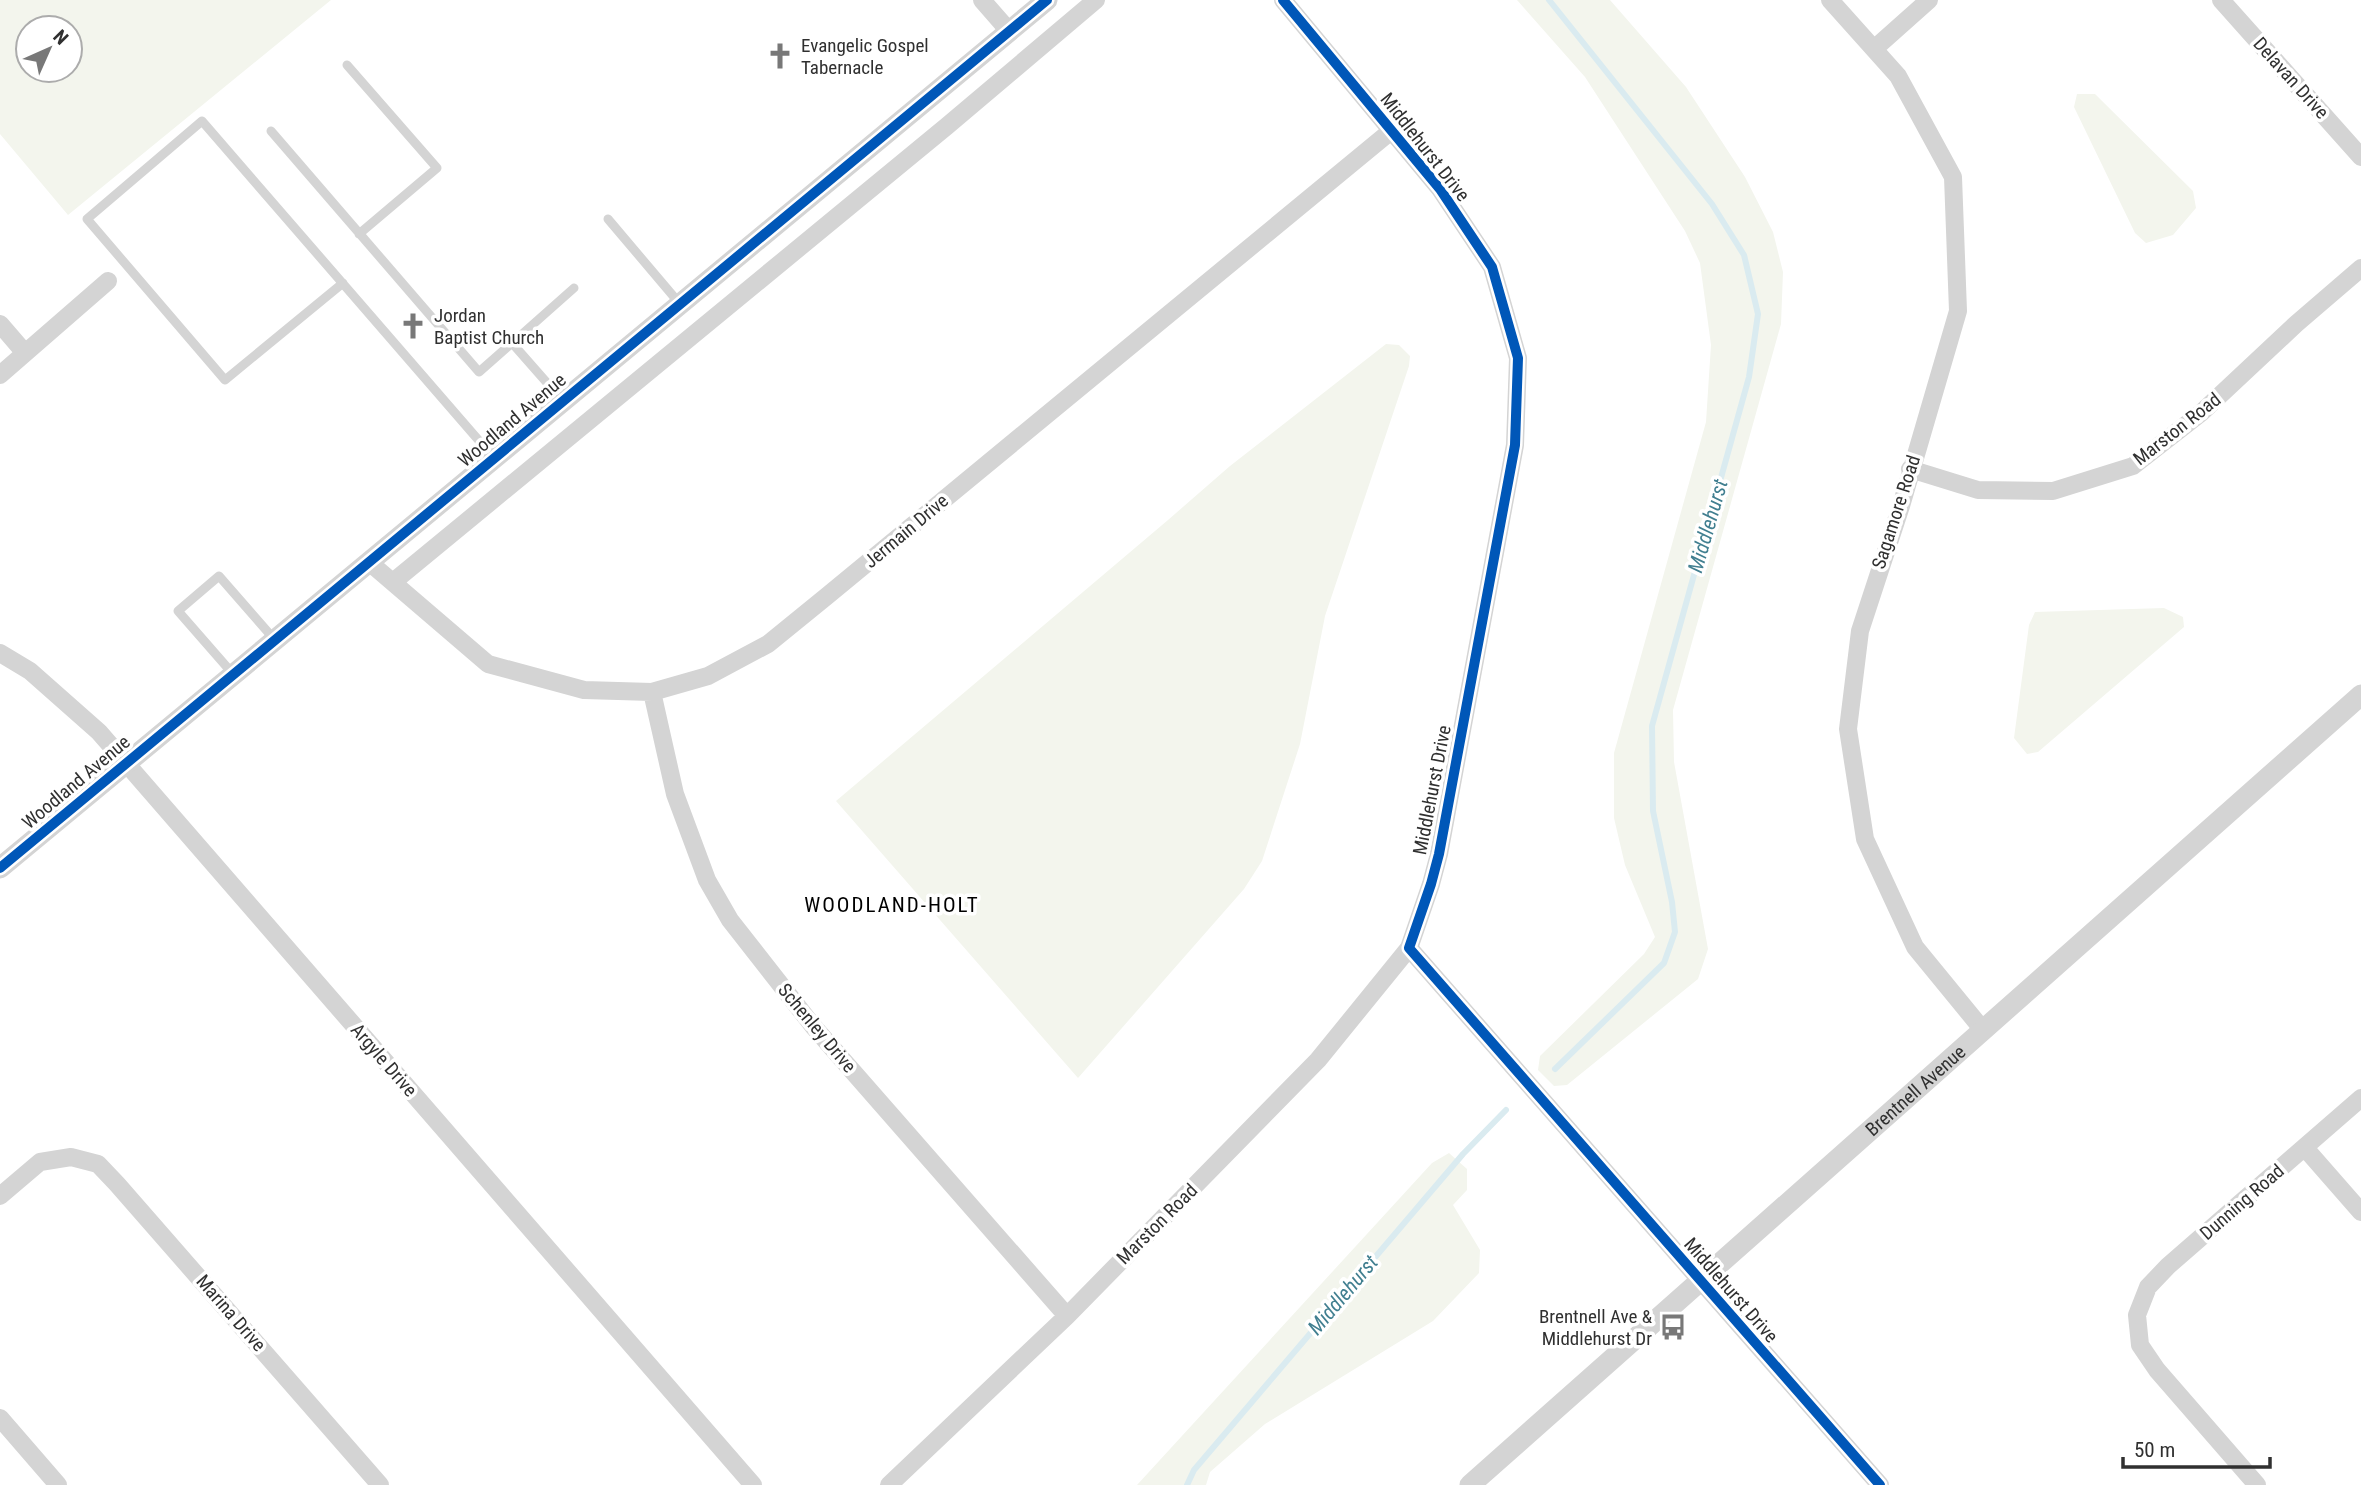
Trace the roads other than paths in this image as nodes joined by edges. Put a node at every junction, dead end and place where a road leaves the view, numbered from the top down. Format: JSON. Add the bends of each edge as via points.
{"nodes":[{"id":1,"x":982,"y":0,"type":"edge"},
{"id":2,"x":1047,"y":0,"type":"edge"},
{"id":3,"x":1096,"y":0,"type":"edge"},
{"id":4,"x":1283,"y":0,"type":"edge"},
{"id":5,"x":1830,"y":0,"type":"edge"},
{"id":6,"x":1929,"y":0,"type":"edge"},
{"id":7,"x":2221,"y":0,"type":"edge"},
{"id":8,"x":1009,"y":31,"type":"junction"},
{"id":9,"x":1874,"y":49,"type":"junction"},
{"id":10,"x":347,"y":65,"type":"dead end"},
{"id":11,"x":271,"y":131,"type":"dead end"},
{"id":12,"x":1391,"y":131,"type":"junction"},
{"id":13,"x":2361,"y":157,"type":"edge"},
{"id":14,"x":608,"y":219,"type":"dead end"},
{"id":15,"x":359,"y":234,"type":"junction"},
{"id":16,"x":2361,"y":268,"type":"edge"},
{"id":17,"x":108,"y":281,"type":"dead end"},
{"id":18,"x":343,"y":283,"type":"junction"},
{"id":19,"x":574,"y":288,"type":"dead end"},
{"id":20,"x":680,"y":304,"type":"junction"},
{"id":21,"x":0,"y":324,"type":"edge"},
{"id":22,"x":512,"y":342,"type":"junction"},
{"id":23,"x":25,"y":353,"type":"junction"},
{"id":24,"x":0,"y":375,"type":"edge"},
{"id":25,"x":563,"y":401,"type":"junction"},
{"id":26,"x":494,"y":458,"type":"junction"},
{"id":27,"x":1910,"y":469,"type":"junction"},
{"id":28,"x":369,"y":562,"type":"junction"},
{"id":29,"x":393,"y":582,"type":"junction"},
{"id":30,"x":275,"y":640,"type":"junction"},
{"id":31,"x":0,"y":653,"type":"edge"},
{"id":32,"x":233,"y":674,"type":"junction"},
{"id":33,"x":652,"y":692,"type":"junction"},
{"id":34,"x":2361,"y":695,"type":"edge"},
{"id":35,"x":126,"y":763,"type":"junction"},
{"id":36,"x":0,"y":868,"type":"edge"},
{"id":37,"x":1409,"y":948,"type":"junction"},
{"id":38,"x":1983,"y":1030,"type":"junction"},
{"id":39,"x":2361,"y":1098,"type":"edge"},
{"id":40,"x":2305,"y":1147,"type":"junction"},
{"id":41,"x":0,"y":1196,"type":"edge"},
{"id":42,"x":2361,"y":1212,"type":"edge"},
{"id":43,"x":1700,"y":1283,"type":"junction"},
{"id":44,"x":1067,"y":1316,"type":"junction"},
{"id":45,"x":0,"y":1418,"type":"edge"},
{"id":46,"x":58,"y":1485,"type":"edge"},
{"id":47,"x":380,"y":1485,"type":"edge"},
{"id":48,"x":753,"y":1485,"type":"edge"},
{"id":49,"x":889,"y":1485,"type":"edge"},
{"id":50,"x":1470,"y":1485,"type":"edge"},
{"id":51,"x":1880,"y":1485,"type":"edge"},
{"id":52,"x":2257,"y":1485,"type":"edge"}],
"edges":[{"from":1,"to":8,"type":"street"},
{"from":2,"to":8,"type":"street","name":"Woodland Avenue"},
{"from":3,"to":29,"type":"street"},
{"from":4,"to":12,"type":"street","name":"Middlehurst Drive"},
{"from":5,"to":9,"type":"street","name":"Sagamore Road"},
{"from":6,"to":9,"type":"street"},
{"from":7,"to":13,"type":"street","name":"Delavan Drive"},
{"from":8,"to":20,"type":"street","name":"Woodland Avenue"},
{"from":9,"to":27,"type":"street","name":"Sagamore Road","via":[[1898,76],[1953,177],[1958,311]]},
{"from":10,"to":15,"type":"lane","via":[[437,168]]},
{"from":11,"to":15,"type":"lane"},
{"from":12,"to":33,"type":"street","name":"Jermain Drive","via":[[768,644],[708,676]]},
{"from":12,"to":37,"type":"street","name":"Middlehurst Drive","via":[[1440,189],[1492,268],[1518,358],[1515,445],[1499,533],[1439,854]]},
{"from":14,"to":20,"type":"lane"},
{"from":15,"to":22,"type":"lane","via":[[479,372]]},
{"from":16,"to":27,"type":"street","name":"Marston Road","via":[[2201,413],[2133,466],[2053,491],[1978,490]]},
{"from":17,"to":23,"type":"street"},
{"from":18,"to":18,"type":"lane","via":[[202,121],[87,219],[225,380]]},
{"from":18,"to":26,"type":"lane"},
{"from":19,"to":22,"type":"lane"},
{"from":20,"to":25,"type":"street","name":"Woodland Avenue"},
{"from":21,"to":23,"type":"street"},
{"from":22,"to":25,"type":"lane"},
{"from":23,"to":24,"type":"street"},
{"from":25,"to":26,"type":"street","name":"Woodland Avenue"},
{"from":26,"to":28,"type":"street","name":"Woodland Avenue"},
{"from":27,"to":38,"type":"street","name":"Sagamore Road","via":[[1860,631],[1848,729],[1865,839],[1916,947]]},
{"from":28,"to":29,"type":"street","name":"Jermain Drive"},
{"from":28,"to":30,"type":"street","name":"Woodland Avenue"},
{"from":29,"to":33,"type":"street","name":"Jermain Drive","via":[[488,664],[584,690]]},
{"from":30,"to":32,"type":"street","name":"Woodland Avenue"},
{"from":30,"to":32,"type":"lane","via":[[219,576],[178,611]]},
{"from":31,"to":35,"type":"street","name":"Argyle Drive","via":[[40,680],[99,732]]},
{"from":32,"to":35,"type":"street","name":"Woodland Avenue"},
{"from":33,"to":44,"type":"street","name":"Schenley Drive","via":[[675,794],[707,880],[730,920],[813,1026]]},
{"from":34,"to":38,"type":"street","name":"Brentnell Avenue"},
{"from":35,"to":36,"type":"street","name":"Woodland Avenue"},
{"from":35,"to":48,"type":"street","name":"Argyle Drive"},
{"from":37,"to":43,"type":"street","name":"Middlehurst Drive"},
{"from":37,"to":44,"type":"street","name":"Marston Road","via":[[1318,1060]]},
{"from":38,"to":43,"type":"street","name":"Brentnell Avenue"},
{"from":39,"to":40,"type":"street","name":"Dunning Road"},
{"from":40,"to":42,"type":"street"},
{"from":40,"to":52,"type":"street","name":"Dunning Road","via":[[2168,1266],[2148,1287],[2137,1315],[2140,1345],[2157,1370]]},
{"from":41,"to":47,"type":"street","name":"Marina Drive","via":[[40,1162],[71,1157],[97,1164]]},
{"from":43,"to":50,"type":"street","name":"Brentnell Avenue"},
{"from":43,"to":51,"type":"street","name":"Middlehurst Drive"},
{"from":44,"to":49,"type":"street","name":"Marston Road"},
{"from":45,"to":46,"type":"street"}]}
